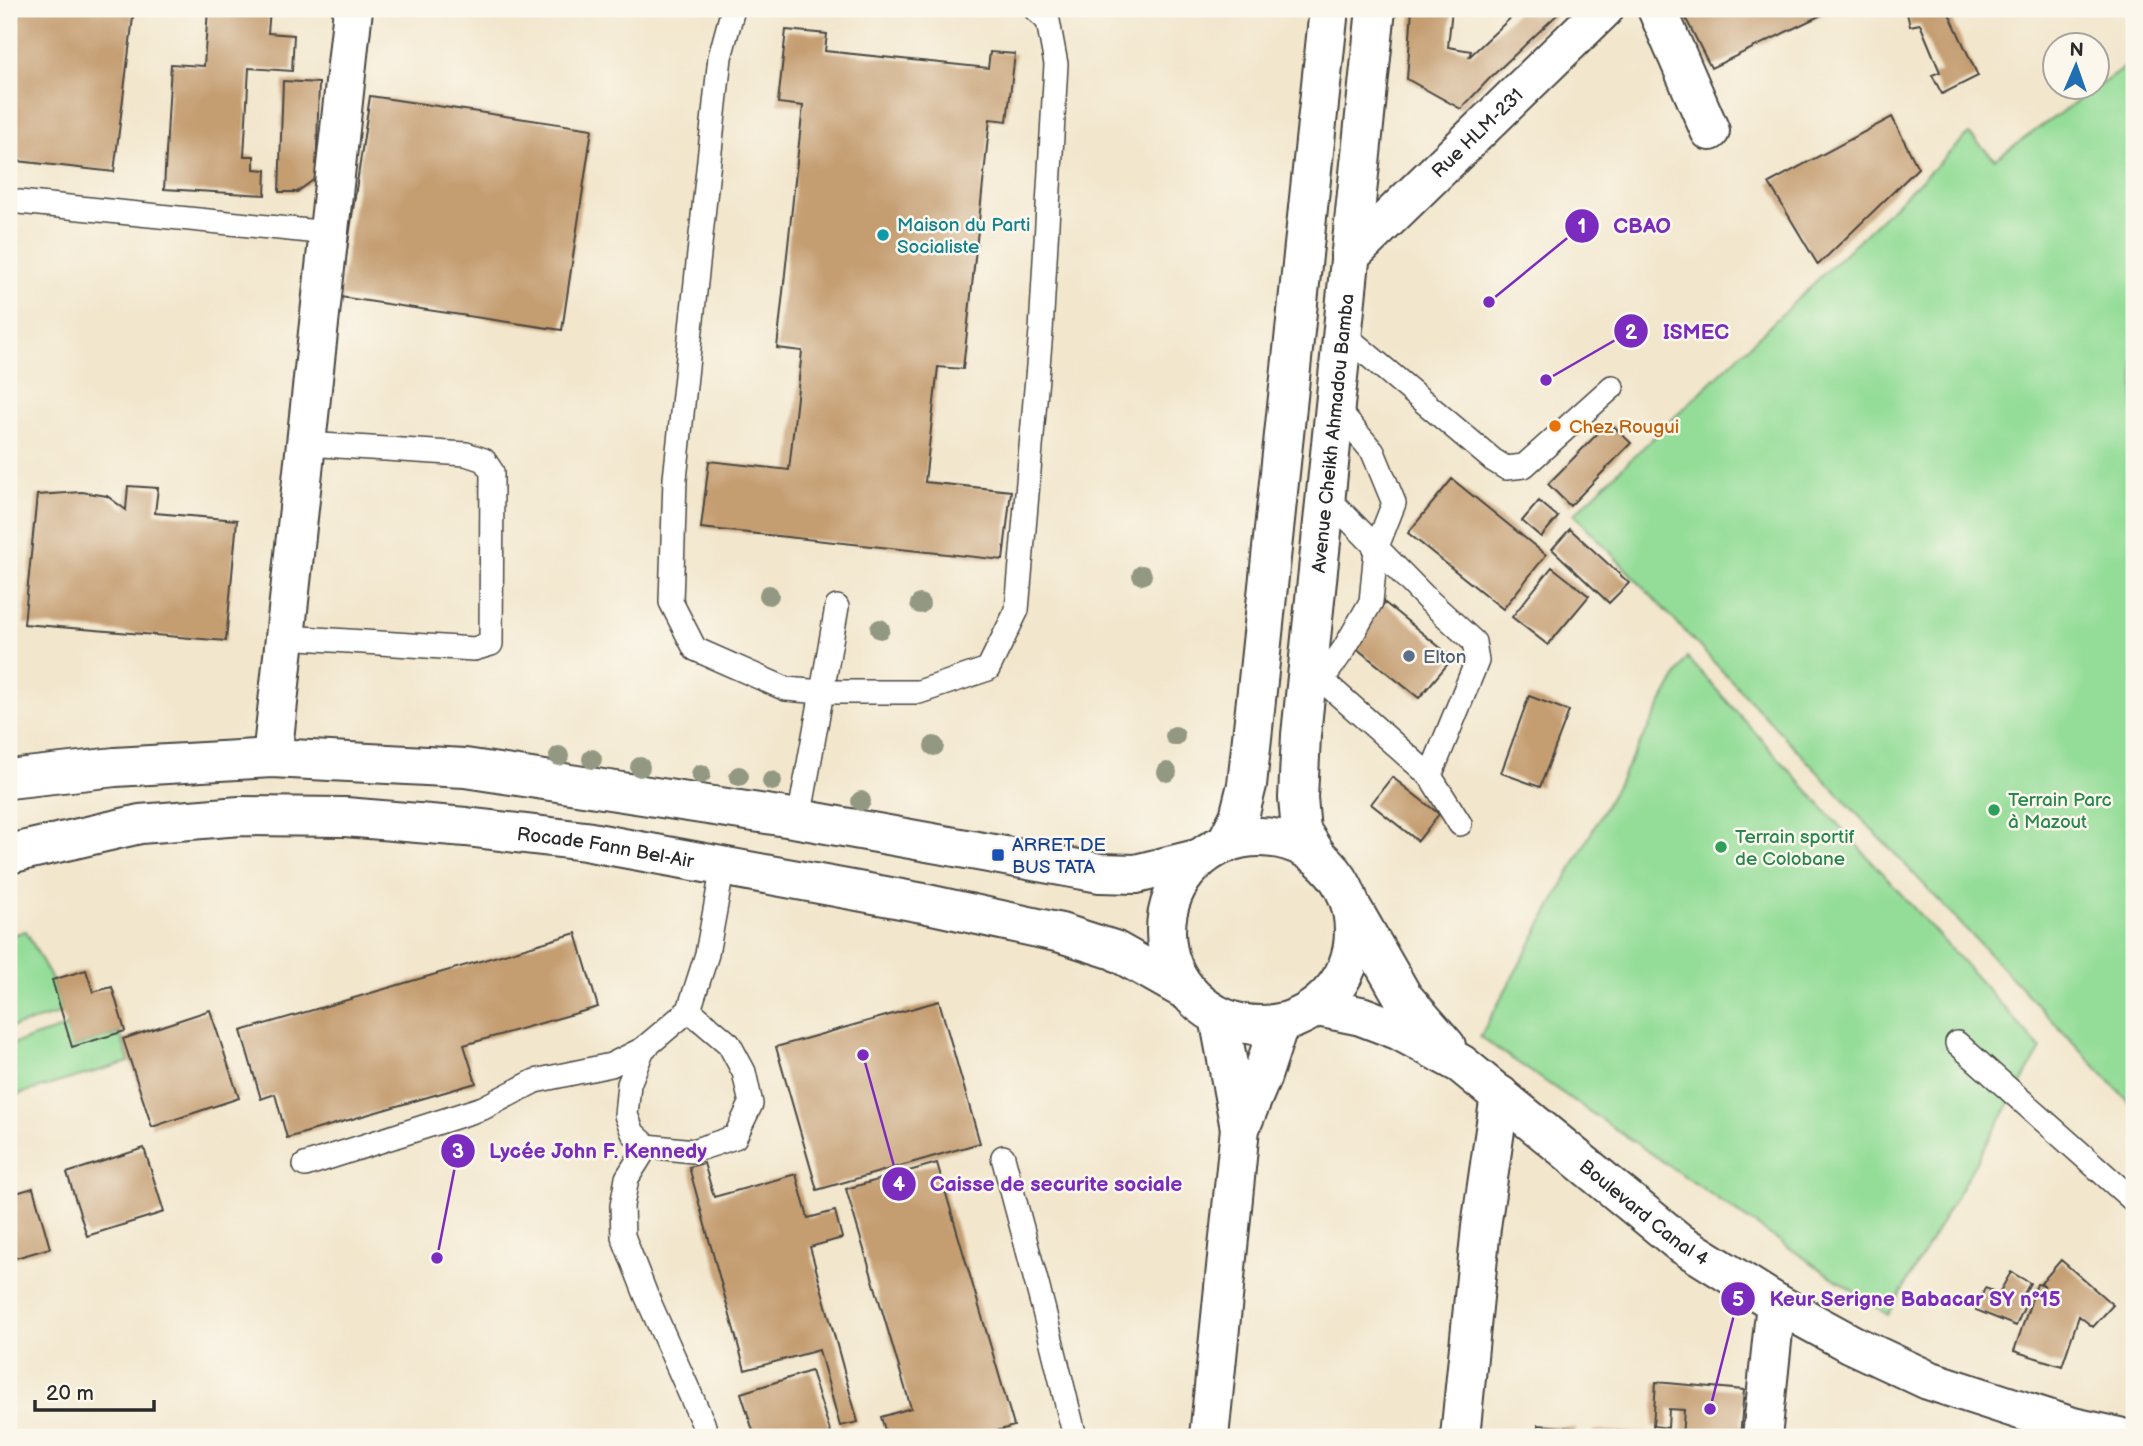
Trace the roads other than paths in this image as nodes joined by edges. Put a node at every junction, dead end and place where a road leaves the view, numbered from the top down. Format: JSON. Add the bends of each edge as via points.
{"nodes":[{"id":1,"x":353,"y":9,"type":"edge"},
{"id":2,"x":733,"y":9,"type":"edge"},
{"id":3,"x":1035,"y":9,"type":"edge"},
{"id":4,"x":1329,"y":9,"type":"edge"},
{"id":5,"x":1376,"y":9,"type":"edge"},
{"id":6,"x":1657,"y":9,"type":"edge"},
{"id":7,"x":1596,"y":12,"type":"edge"},
{"id":8,"x":1710,"y":131,"type":"dead end"},
{"id":9,"x":9,"y":201,"type":"edge"},
{"id":10,"x":329,"y":233,"type":"junction"},
{"id":11,"x":1350,"y":256,"type":"junction"},
{"id":12,"x":1342,"y":333,"type":"junction"},
{"id":13,"x":1612,"y":387,"type":"dead end"},
{"id":14,"x":1335,"y":407,"type":"junction"},
{"id":15,"x":306,"y":444,"type":"junction"},
{"id":16,"x":1325,"y":495,"type":"junction"},
{"id":17,"x":1377,"y":550,"type":"junction"},
{"id":18,"x":836,"y":607,"type":"dead end"},
{"id":19,"x":285,"y":637,"type":"junction"},
{"id":20,"x":1314,"y":680,"type":"junction"},
{"id":21,"x":822,"y":692,"type":"junction"},
{"id":22,"x":272,"y":758,"type":"junction"},
{"id":23,"x":1430,"y":776,"type":"junction"},
{"id":24,"x":9,"y":779,"type":"edge"},
{"id":25,"x":799,"y":819,"type":"junction"},
{"id":26,"x":1460,"y":824,"type":"dead end"},
{"id":27,"x":1212,"y":851,"type":"junction"},
{"id":28,"x":9,"y":854,"type":"edge"},
{"id":29,"x":1316,"y":854,"type":"junction"},
{"id":30,"x":723,"y":866,"type":"junction"},
{"id":31,"x":1352,"y":907,"type":"junction"},
{"id":32,"x":1185,"y":990,"type":"junction"},
{"id":33,"x":1317,"y":1007,"type":"junction"},
{"id":34,"x":690,"y":1010,"type":"junction"},
{"id":35,"x":1219,"y":1017,"type":"junction"},
{"id":36,"x":1279,"y":1024,"type":"junction"},
{"id":37,"x":1957,"y":1044,"type":"dead end"},
{"id":38,"x":643,"y":1049,"type":"junction"},
{"id":39,"x":1461,"y":1064,"type":"junction"},
{"id":40,"x":1500,"y":1094,"type":"junction"},
{"id":41,"x":1240,"y":1128,"type":"junction"},
{"id":42,"x":647,"y":1146,"type":"junction"},
{"id":43,"x":1003,"y":1157,"type":"dead end"},
{"id":44,"x":305,"y":1165,"type":"dead end"},
{"id":45,"x":2134,"y":1201,"type":"edge"},
{"id":46,"x":1776,"y":1303,"type":"junction"},
{"id":47,"x":2072,"y":1432,"type":"edge"},
{"id":48,"x":706,"y":1437,"type":"edge"},
{"id":49,"x":1075,"y":1437,"type":"edge"},
{"id":50,"x":1209,"y":1437,"type":"edge"},
{"id":51,"x":1460,"y":1437,"type":"edge"},
{"id":52,"x":1762,"y":1437,"type":"edge"},
{"id":53,"x":2119,"y":1437,"type":"edge"}],
"edges":[{"from":1,"to":10,"type":"main road"},
{"from":2,"to":21,"type":"lane","via":[[720,57],[675,479],[671,602],[695,649],[786,689]]},
{"from":3,"to":21,"type":"lane","via":[[1048,21],[1056,65],[1041,331],[1017,610],[988,669],[919,692]]},
{"from":4,"to":27,"type":"main road","via":[[1247,785],[1239,817]]},
{"from":5,"to":11,"type":"main road","name":"Avenue Cheikh Ahmadou Bamba"},
{"from":6,"to":8,"type":"main road"},
{"from":7,"to":11,"type":"main road","name":"Rue HLM-231"},
{"from":9,"to":10,"type":"lane"},
{"from":10,"to":15,"type":"main road"},
{"from":11,"to":12,"type":"main road","name":"Avenue Cheikh Ahmadou Bamba"},
{"from":12,"to":13,"type":"lane","via":[[1506,468],[1524,466]]},
{"from":12,"to":14,"type":"main road","name":"Avenue Cheikh Ahmadou Bamba"},
{"from":14,"to":16,"type":"main road","name":"Avenue Cheikh Ahmadou Bamba"},
{"from":14,"to":17,"type":"lane","via":[[1373,452],[1394,503]]},
{"from":15,"to":19,"type":"main road"},
{"from":15,"to":19,"type":"lane","via":[[466,454],[484,460],[492,472],[491,644],[474,649]]},
{"from":16,"to":17,"type":"lane"},
{"from":16,"to":20,"type":"main road","name":"Avenue Cheikh Ahmadou Bamba"},
{"from":17,"to":20,"type":"lane","via":[[1371,602],[1344,649]]},
{"from":17,"to":23,"type":"lane","via":[[1474,642],[1476,649],[1477,661]]},
{"from":18,"to":21,"type":"lane"},
{"from":19,"to":22,"type":"main road"},
{"from":20,"to":23,"type":"lane"},
{"from":20,"to":29,"type":"main road","name":"Avenue Cheikh Ahmadou Bamba","via":[[1301,735],[1298,798],[1301,831]]},
{"from":21,"to":25,"type":"lane"},
{"from":22,"to":24,"type":"main road","via":[[115,767]]},
{"from":22,"to":25,"type":"main road","via":[[465,768]]},
{"from":23,"to":26,"type":"lane"},
{"from":25,"to":27,"type":"main road","via":[[1100,873],[1136,873]]},
{"from":27,"to":29,"type":"main road","via":[[1244,837],[1269,837],[1294,842]]},
{"from":27,"to":32,"type":"main road","via":[[1178,882],[1167,908],[1164,937],[1170,965]]},
{"from":28,"to":30,"type":"main road","name":"Rocade Fann Bel-Air","via":[[139,824],[240,816],[345,817],[585,841]]},
{"from":29,"to":31,"type":"main road","via":[[1339,878]]},
{"from":30,"to":32,"type":"main road","name":"Rocade Fann Bel-Air","via":[[1061,933],[1114,950]]},
{"from":30,"to":34,"type":"lane","via":[[707,954]]},
{"from":31,"to":33,"type":"main road","via":[[1355,935],[1350,962],[1337,987]]},
{"from":31,"to":39,"type":"main road","via":[[1403,997]]},
{"from":32,"to":35,"type":"main road"},
{"from":33,"to":36,"type":"main road"},
{"from":33,"to":39,"type":"main road","via":[[1362,1016],[1398,1030]]},
{"from":34,"to":38,"type":"lane"},
{"from":34,"to":42,"type":"lane","via":[[729,1044],[744,1072],[751,1104],[735,1138],[693,1151]]},
{"from":35,"to":36,"type":"main road","via":[[1248,1025]]},
{"from":35,"to":41,"type":"main road"},
{"from":36,"to":41,"type":"main road"},
{"from":37,"to":45,"type":"lane"},
{"from":38,"to":42,"type":"lane","via":[[629,1084],[626,1115],[633,1133]]},
{"from":38,"to":44,"type":"lane","via":[[611,1065],[535,1081],[483,1108]]},
{"from":39,"to":40,"type":"main road","name":"Boulevard Canal 4"},
{"from":40,"to":46,"type":"main road","name":"Boulevard Canal 4","via":[[1680,1243]]},
{"from":40,"to":51,"type":"main road"},
{"from":41,"to":50,"type":"main road"},
{"from":42,"to":48,"type":"lane","via":[[627,1178],[623,1236]]},
{"from":43,"to":49,"type":"lane"},
{"from":46,"to":47,"type":"main road","name":"Boulevard Canal 4","via":[[1928,1380]]},
{"from":46,"to":52,"type":"main road"},
{"from":47,"to":53,"type":"main road","name":"Boulevard Canal 4"}]}
